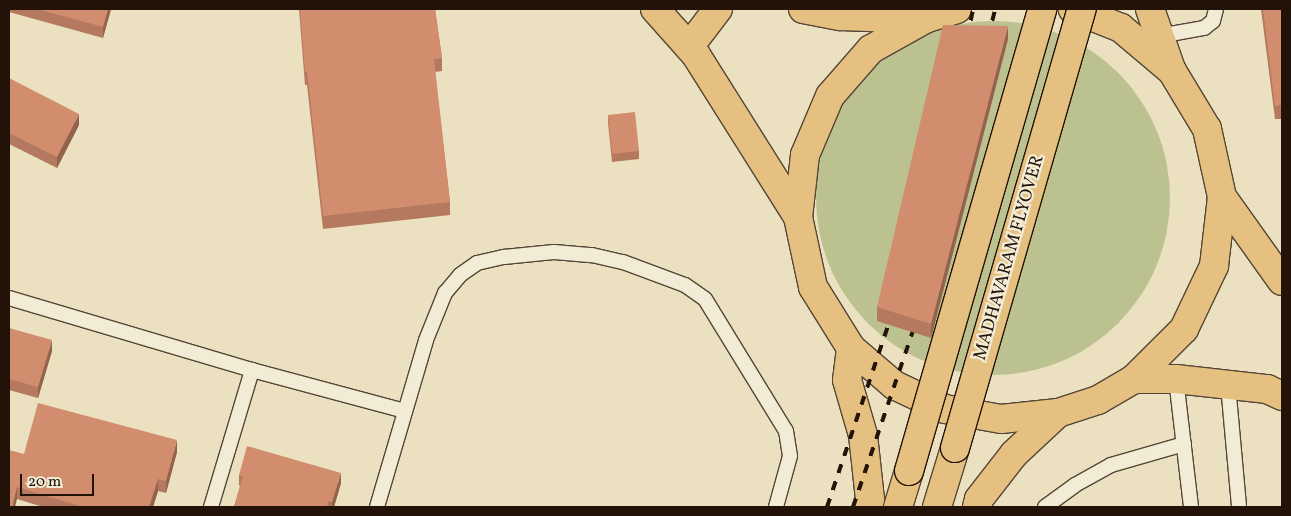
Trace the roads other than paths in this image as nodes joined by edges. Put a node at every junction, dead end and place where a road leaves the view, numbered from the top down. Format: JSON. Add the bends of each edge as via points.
{"nodes":[{"id":1,"x":655,"y":9,"type":"edge"},
{"id":2,"x":718,"y":9,"type":"edge"},
{"id":3,"x":803,"y":9,"type":"edge"},
{"id":4,"x":957,"y":9,"type":"edge"},
{"id":5,"x":1042,"y":9,"type":"edge"},
{"id":6,"x":1074,"y":9,"type":"edge"},
{"id":7,"x":1082,"y":9,"type":"edge"},
{"id":8,"x":1150,"y":9,"type":"edge"},
{"id":9,"x":1216,"y":9,"type":"edge"},
{"id":10,"x":925,"y":19,"type":"junction"},
{"id":11,"x":1159,"y":36,"type":"junction"},
{"id":12,"x":689,"y":47,"type":"junction"},
{"id":13,"x":1172,"y":71,"type":"junction"},
{"id":14,"x":1222,"y":197,"type":"junction"},
{"id":15,"x":798,"y":217,"type":"junction"},
{"id":16,"x":1282,"y":281,"type":"edge"},
{"id":17,"x":9,"y":298,"type":"edge"},
{"id":18,"x":851,"y":348,"type":"junction"},
{"id":19,"x":252,"y":370,"type":"junction"},
{"id":20,"x":1134,"y":379,"type":"junction"},
{"id":21,"x":1176,"y":379,"type":"junction"},
{"id":22,"x":1228,"y":385,"type":"junction"},
{"id":23,"x":1282,"y":396,"type":"edge"},
{"id":24,"x":405,"y":411,"type":"junction"},
{"id":25,"x":1058,"y":413,"type":"junction"},
{"id":26,"x":1184,"y":444,"type":"junction"},
{"id":27,"x":211,"y":507,"type":"edge"},
{"id":28,"x":377,"y":507,"type":"edge"},
{"id":29,"x":776,"y":507,"type":"edge"},
{"id":30,"x":868,"y":507,"type":"edge"},
{"id":31,"x":898,"y":507,"type":"edge"},
{"id":32,"x":937,"y":507,"type":"edge"},
{"id":33,"x":976,"y":507,"type":"edge"},
{"id":34,"x":1045,"y":507,"type":"edge"},
{"id":35,"x":1191,"y":507,"type":"edge"},
{"id":36,"x":1239,"y":507,"type":"edge"}],
"edges":[{"from":1,"to":12,"type":"main road"},
{"from":2,"to":12,"type":"main road"},
{"from":3,"to":10,"type":"main road","via":[[840,16]]},
{"from":4,"to":10,"type":"main road"},
{"from":5,"to":31,"type":"main road","bridge":true},
{"from":6,"to":13,"type":"main road","via":[[1121,28]]},
{"from":7,"to":32,"type":"main road","name":"MADHAVARAM FLYOVER","bridge":true},
{"from":8,"to":11,"type":"main road"},
{"from":9,"to":11,"type":"lane","via":[[1213,20],[1204,28]]},
{"from":10,"to":15,"type":"main road","via":[[871,49],[830,96],[805,155]]},
{"from":11,"to":13,"type":"main road"},
{"from":12,"to":15,"type":"main road"},
{"from":13,"to":14,"type":"main road","via":[[1207,129]]},
{"from":14,"to":16,"type":"main road"},
{"from":14,"to":20,"type":"main road","via":[[1214,266],[1184,329]]},
{"from":15,"to":18,"type":"main road","via":[[814,287]]},
{"from":17,"to":19,"type":"lane"},
{"from":18,"to":25,"type":"main road","via":[[894,385],[945,409],[1001,419]]},
{"from":18,"to":30,"type":"main road","via":[[847,380],[863,435],[870,499]]},
{"from":19,"to":24,"type":"lane"},
{"from":19,"to":27,"type":"lane"},
{"from":20,"to":21,"type":"main road"},
{"from":20,"to":25,"type":"main road","via":[[1098,400]]},
{"from":21,"to":22,"type":"main road"},
{"from":21,"to":26,"type":"lane"},
{"from":22,"to":23,"type":"main road","via":[[1267,389]]},
{"from":22,"to":36,"type":"lane"},
{"from":24,"to":28,"type":"lane"},
{"from":24,"to":29,"type":"lane","via":[[426,340],[445,293],[460,275],[477,263],[504,256],[554,252],[623,262],[685,285],[705,299],[719,320],[789,440],[790,456]]},
{"from":25,"to":33,"type":"main road","via":[[1014,454]]},
{"from":26,"to":34,"type":"lane","via":[[1110,465],[1075,484]]},
{"from":26,"to":35,"type":"lane"}]}
